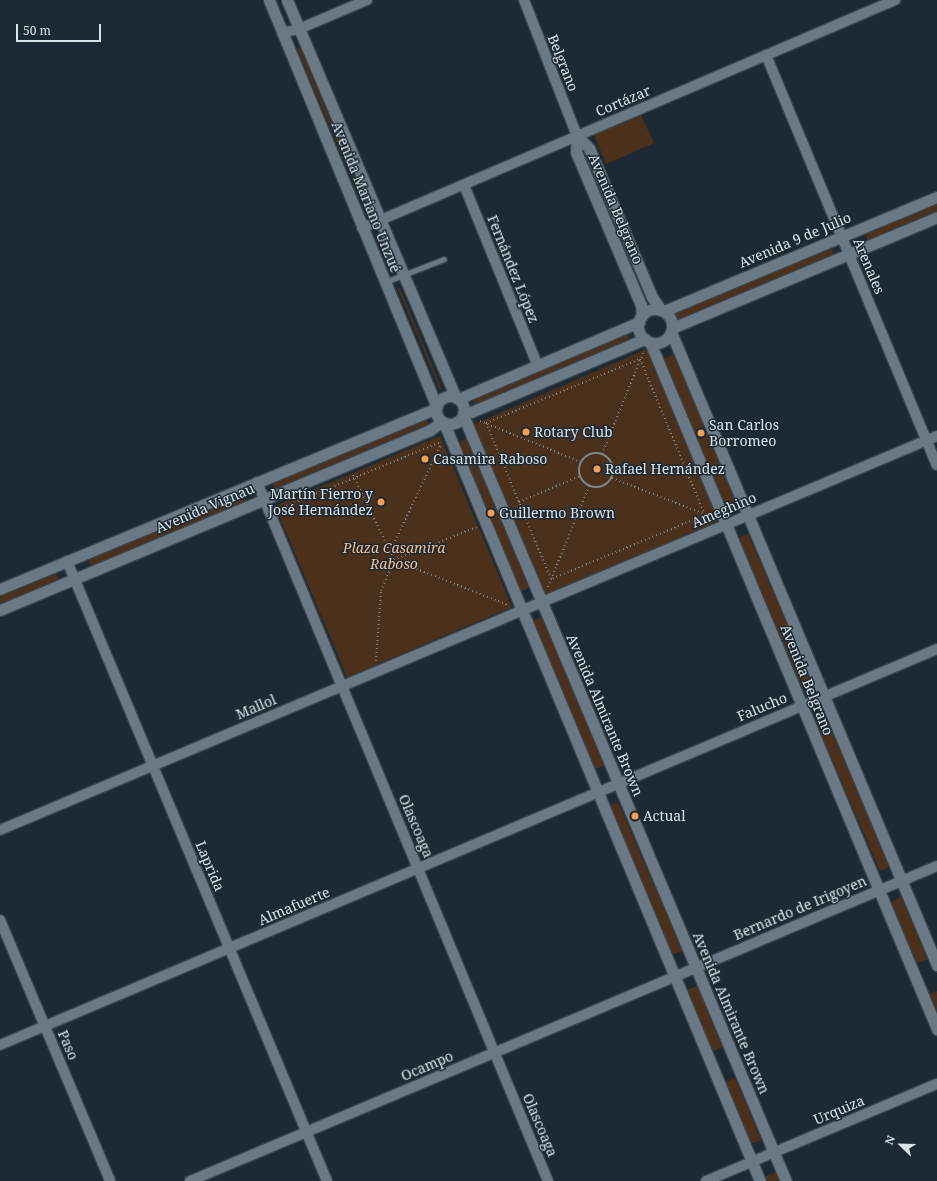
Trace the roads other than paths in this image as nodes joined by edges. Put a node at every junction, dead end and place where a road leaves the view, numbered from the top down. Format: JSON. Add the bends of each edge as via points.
{"nodes":[{"id":1,"x":269,"y":0,"type":"edge"},
{"id":2,"x":287,"y":0,"type":"edge"},
{"id":3,"x":367,"y":0,"type":"edge"},
{"id":4,"x":524,"y":0,"type":"edge"},
{"id":5,"x":895,"y":0,"type":"edge"},
{"id":6,"x":299,"y":29,"type":"junction"},
{"id":7,"x":282,"y":33,"type":"junction"},
{"id":8,"x":766,"y":56,"type":"junction"},
{"id":9,"x":577,"y":136,"type":"junction"},
{"id":10,"x":464,"y":185,"type":"junction"},
{"id":11,"x":937,"y":197,"type":"edge"},
{"id":12,"x":937,"y":217,"type":"edge"},
{"id":13,"x":381,"y":220,"type":"junction"},
{"id":14,"x":622,"y":226,"type":"junction"},
{"id":15,"x":362,"y":228,"type":"junction"},
{"id":16,"x":610,"y":231,"type":"junction"},
{"id":17,"x":841,"y":237,"type":"junction"},
{"id":18,"x":848,"y":254,"type":"junction"},
{"id":19,"x":444,"y":259,"type":"dead end"},
{"id":20,"x":404,"y":275,"type":"junction"},
{"id":21,"x":384,"y":283,"type":"junction"},
{"id":22,"x":662,"y":311,"type":"junction"},
{"id":23,"x":640,"y":319,"type":"junction"},
{"id":24,"x":671,"y":330,"type":"junction"},
{"id":25,"x":648,"y":341,"type":"junction"},
{"id":26,"x":537,"y":364,"type":"junction"},
{"id":27,"x":457,"y":398,"type":"junction"},
{"id":28,"x":436,"y":407,"type":"junction"},
{"id":29,"x":463,"y":414,"type":"junction"},
{"id":30,"x":443,"y":423,"type":"junction"},
{"id":31,"x":937,"y":436,"type":"edge"},
{"id":32,"x":927,"y":440,"type":"junction"},
{"id":33,"x":937,"y":465,"type":"edge"},
{"id":34,"x":257,"y":482,"type":"junction"},
{"id":35,"x":264,"y":499,"type":"junction"},
{"id":36,"x":748,"y":515,"type":"junction"},
{"id":37,"x":728,"y":524,"type":"junction"},
{"id":38,"x":67,"y":561,"type":"junction"},
{"id":39,"x":74,"y":579,"type":"junction"},
{"id":40,"x":0,"y":590,"type":"edge"},
{"id":41,"x":542,"y":602,"type":"junction"},
{"id":42,"x":0,"y":610,"type":"edge"},
{"id":43,"x":523,"y":610,"type":"junction"},
{"id":44,"x":937,"y":649,"type":"edge"},
{"id":45,"x":342,"y":686,"type":"junction"},
{"id":46,"x":824,"y":696,"type":"junction"},
{"id":47,"x":800,"y":706,"type":"junction"},
{"id":48,"x":153,"y":766,"type":"junction"},
{"id":49,"x":618,"y":784,"type":"junction"},
{"id":50,"x":598,"y":792,"type":"junction"},
{"id":51,"x":0,"y":830,"type":"edge"},
{"id":52,"x":937,"y":866,"type":"edge"},
{"id":53,"x":418,"y":868,"type":"junction"},
{"id":54,"x":902,"y":880,"type":"junction"},
{"id":55,"x":878,"y":890,"type":"junction"},
{"id":56,"x":0,"y":920,"type":"edge"},
{"id":57,"x":229,"y":948,"type":"junction"},
{"id":58,"x":937,"y":965,"type":"edge"},
{"id":59,"x":696,"y":968,"type":"junction"},
{"id":60,"x":674,"y":976,"type":"junction"},
{"id":61,"x":45,"y":1026,"type":"junction"},
{"id":62,"x":937,"y":1029,"type":"edge"},
{"id":63,"x":0,"y":1045,"type":"edge"},
{"id":64,"x":495,"y":1052,"type":"junction"},
{"id":65,"x":937,"y":1084,"type":"edge"},
{"id":66,"x":306,"y":1132,"type":"junction"},
{"id":67,"x":774,"y":1152,"type":"junction"},
{"id":68,"x":752,"y":1162,"type":"junction"},
{"id":69,"x":110,"y":1181,"type":"edge"},
{"id":70,"x":190,"y":1181,"type":"edge"},
{"id":71,"x":327,"y":1181,"type":"edge"},
{"id":72,"x":548,"y":1181,"type":"edge"},
{"id":73,"x":706,"y":1181,"type":"edge"},
{"id":74,"x":760,"y":1181,"type":"edge"},
{"id":75,"x":786,"y":1181,"type":"edge"}],
"edges":[{"from":1,"to":7,"type":"main road","name":"Avenida Mariano Unzué"},
{"from":2,"to":6,"type":"main road","name":"Avenida Mariano Unzué"},
{"from":3,"to":6,"type":"street"},
{"from":4,"to":9,"type":"street","name":"Belgrano"},
{"from":5,"to":8,"type":"street","name":"Cortázar"},
{"from":6,"to":7,"type":"street"},
{"from":6,"to":13,"type":"main road","name":"Avenida Mariano Unzué"},
{"from":7,"to":15,"type":"main road","name":"Avenida Mariano Unzué"},
{"from":8,"to":9,"type":"street","name":"Cortázar"},
{"from":8,"to":17,"type":"street","name":"Arenales"},
{"from":9,"to":10,"type":"street","name":"Cortázar"},
{"from":9,"to":14,"type":"main road","name":"Avenida Belgrano","via":[[589,148]]},
{"from":9,"to":16,"type":"main road","name":"Avenida Belgrano","via":[[576,152]]},
{"from":10,"to":13,"type":"street","name":"Cortázar"},
{"from":10,"to":26,"type":"street","name":"Fernández López"},
{"from":11,"to":17,"type":"main road","name":"Avenida 9 de Julio"},
{"from":12,"to":18,"type":"main road"},
{"from":13,"to":15,"type":"street","name":"Cortázar"},
{"from":13,"to":20,"type":"main road","name":"Avenida Mariano Unzué"},
{"from":14,"to":16,"type":"main road"},
{"from":14,"to":22,"type":"main road","name":"Avenida Belgrano","via":[[652,297]]},
{"from":15,"to":21,"type":"main road","name":"Avenida Mariano Unzué"},
{"from":16,"to":23,"type":"main road","name":"Avenida Belgrano","via":[[641,305]]},
{"from":17,"to":18,"type":"street","name":"Arenales"},
{"from":17,"to":22,"type":"main road","name":"Avenida 9 de Julio"},
{"from":18,"to":24,"type":"main road"},
{"from":18,"to":32,"type":"street","name":"Arenales"},
{"from":19,"to":20,"type":"lane"},
{"from":20,"to":21,"type":"lane"},
{"from":20,"to":27,"type":"main road","name":"Avenida Mariano Unzué"},
{"from":21,"to":28,"type":"main road","name":"Avenida Mariano Unzué"},
{"from":22,"to":23,"type":"main road","via":[[648,310]]},
{"from":22,"to":24,"type":"main road","via":[[671,320]]},
{"from":23,"to":25,"type":"main road","via":[[640,332]]},
{"from":23,"to":26,"type":"main road"},
{"from":24,"to":25,"type":"main road","via":[[661,342]]},
{"from":24,"to":36,"type":"main road","name":"Avenida Belgrano"},
{"from":25,"to":29,"type":"main road"},
{"from":25,"to":37,"type":"main road","name":"Avenida Belgrano"},
{"from":26,"to":27,"type":"main road"},
{"from":27,"to":28,"type":"main road","via":[[444,397]]},
{"from":27,"to":29,"type":"main road","via":[[463,406]]},
{"from":28,"to":30,"type":"main road","via":[[437,417]]},
{"from":28,"to":34,"type":"main road","name":"Avenida Vignau"},
{"from":29,"to":30,"type":"main road","via":[[453,424]]},
{"from":29,"to":41,"type":"main road","name":"Avenida Almirante Brown"},
{"from":30,"to":35,"type":"main road","name":"Avenida Vignau"},
{"from":30,"to":43,"type":"main road"},
{"from":31,"to":32,"type":"street","name":"Ameghino"},
{"from":32,"to":33,"type":"street","name":"Arenales"},
{"from":32,"to":36,"type":"street","name":"Ameghino"},
{"from":34,"to":35,"type":"street","name":"Olascoaga"},
{"from":34,"to":38,"type":"main road","name":"Avenida Vignau"},
{"from":35,"to":39,"type":"main road","name":"Avenida Vignau"},
{"from":35,"to":45,"type":"street","name":"Olascoaga"},
{"from":36,"to":37,"type":"street","name":"Ameghino"},
{"from":36,"to":46,"type":"main road","name":"Avenida Belgrano"},
{"from":37,"to":41,"type":"street","name":"Ameghino"},
{"from":37,"to":47,"type":"main road","name":"Avenida Belgrano"},
{"from":38,"to":39,"type":"street","name":"Laprida"},
{"from":38,"to":40,"type":"main road","name":"Avenida Vignau"},
{"from":39,"to":42,"type":"main road","name":"Avenida Vignau"},
{"from":39,"to":48,"type":"street","name":"Laprida"},
{"from":41,"to":43,"type":"street","name":"Ameghino"},
{"from":41,"to":49,"type":"main road","name":"Avenida Almirante Brown"},
{"from":43,"to":45,"type":"street","name":"Mallol"},
{"from":43,"to":50,"type":"main road"},
{"from":44,"to":46,"type":"street","name":"Falucho"},
{"from":45,"to":48,"type":"street","name":"Mallol"},
{"from":45,"to":53,"type":"street","name":"Olascoaga"},
{"from":46,"to":47,"type":"street","name":"Falucho"},
{"from":46,"to":54,"type":"main road","name":"Avenida Belgrano"},
{"from":47,"to":49,"type":"street","name":"Falucho"},
{"from":47,"to":55,"type":"main road","name":"Avenida Belgrano"},
{"from":48,"to":51,"type":"street","name":"Mallol"},
{"from":48,"to":57,"type":"street","name":"Laprida"},
{"from":49,"to":50,"type":"street","name":"Falucho"},
{"from":49,"to":59,"type":"main road","name":"Avenida Almirante Brown"},
{"from":50,"to":53,"type":"street","name":"Almafuerte"},
{"from":50,"to":60,"type":"main road"},
{"from":52,"to":54,"type":"street","name":"Bernardo de Irigoyen"},
{"from":53,"to":57,"type":"street","name":"Almafuerte"},
{"from":53,"to":64,"type":"street","name":"Olascoaga"},
{"from":54,"to":55,"type":"street","name":"Bernardo de Irigoyen"},
{"from":54,"to":58,"type":"main road","name":"Avenida Belgrano"},
{"from":55,"to":59,"type":"street","name":"Bernardo de Irigoyen"},
{"from":55,"to":62,"type":"main road","name":"Avenida Belgrano"},
{"from":56,"to":61,"type":"street","name":"Paso"},
{"from":57,"to":61,"type":"street","name":"Almafuerte"},
{"from":57,"to":66,"type":"street","name":"Laprida"},
{"from":59,"to":60,"type":"street","name":"Bernardo de Irigoyen"},
{"from":59,"to":67,"type":"main road","name":"Avenida Almirante Brown"},
{"from":60,"to":64,"type":"street","name":"Ocampo"},
{"from":60,"to":68,"type":"main road"},
{"from":61,"to":63,"type":"street","name":"Almafuerte"},
{"from":61,"to":69,"type":"street","name":"Paso"},
{"from":64,"to":66,"type":"street","name":"Ocampo"},
{"from":64,"to":72,"type":"street","name":"Olascoaga"},
{"from":65,"to":67,"type":"street","name":"Urquiza"},
{"from":66,"to":70,"type":"street","name":"Ocampo"},
{"from":66,"to":71,"type":"street","name":"Laprida"},
{"from":67,"to":68,"type":"street","name":"Urquiza"},
{"from":67,"to":75,"type":"main road","name":"Avenida Almirante Brown"},
{"from":68,"to":73,"type":"street","name":"Urquiza"},
{"from":68,"to":74,"type":"main road"}]}
